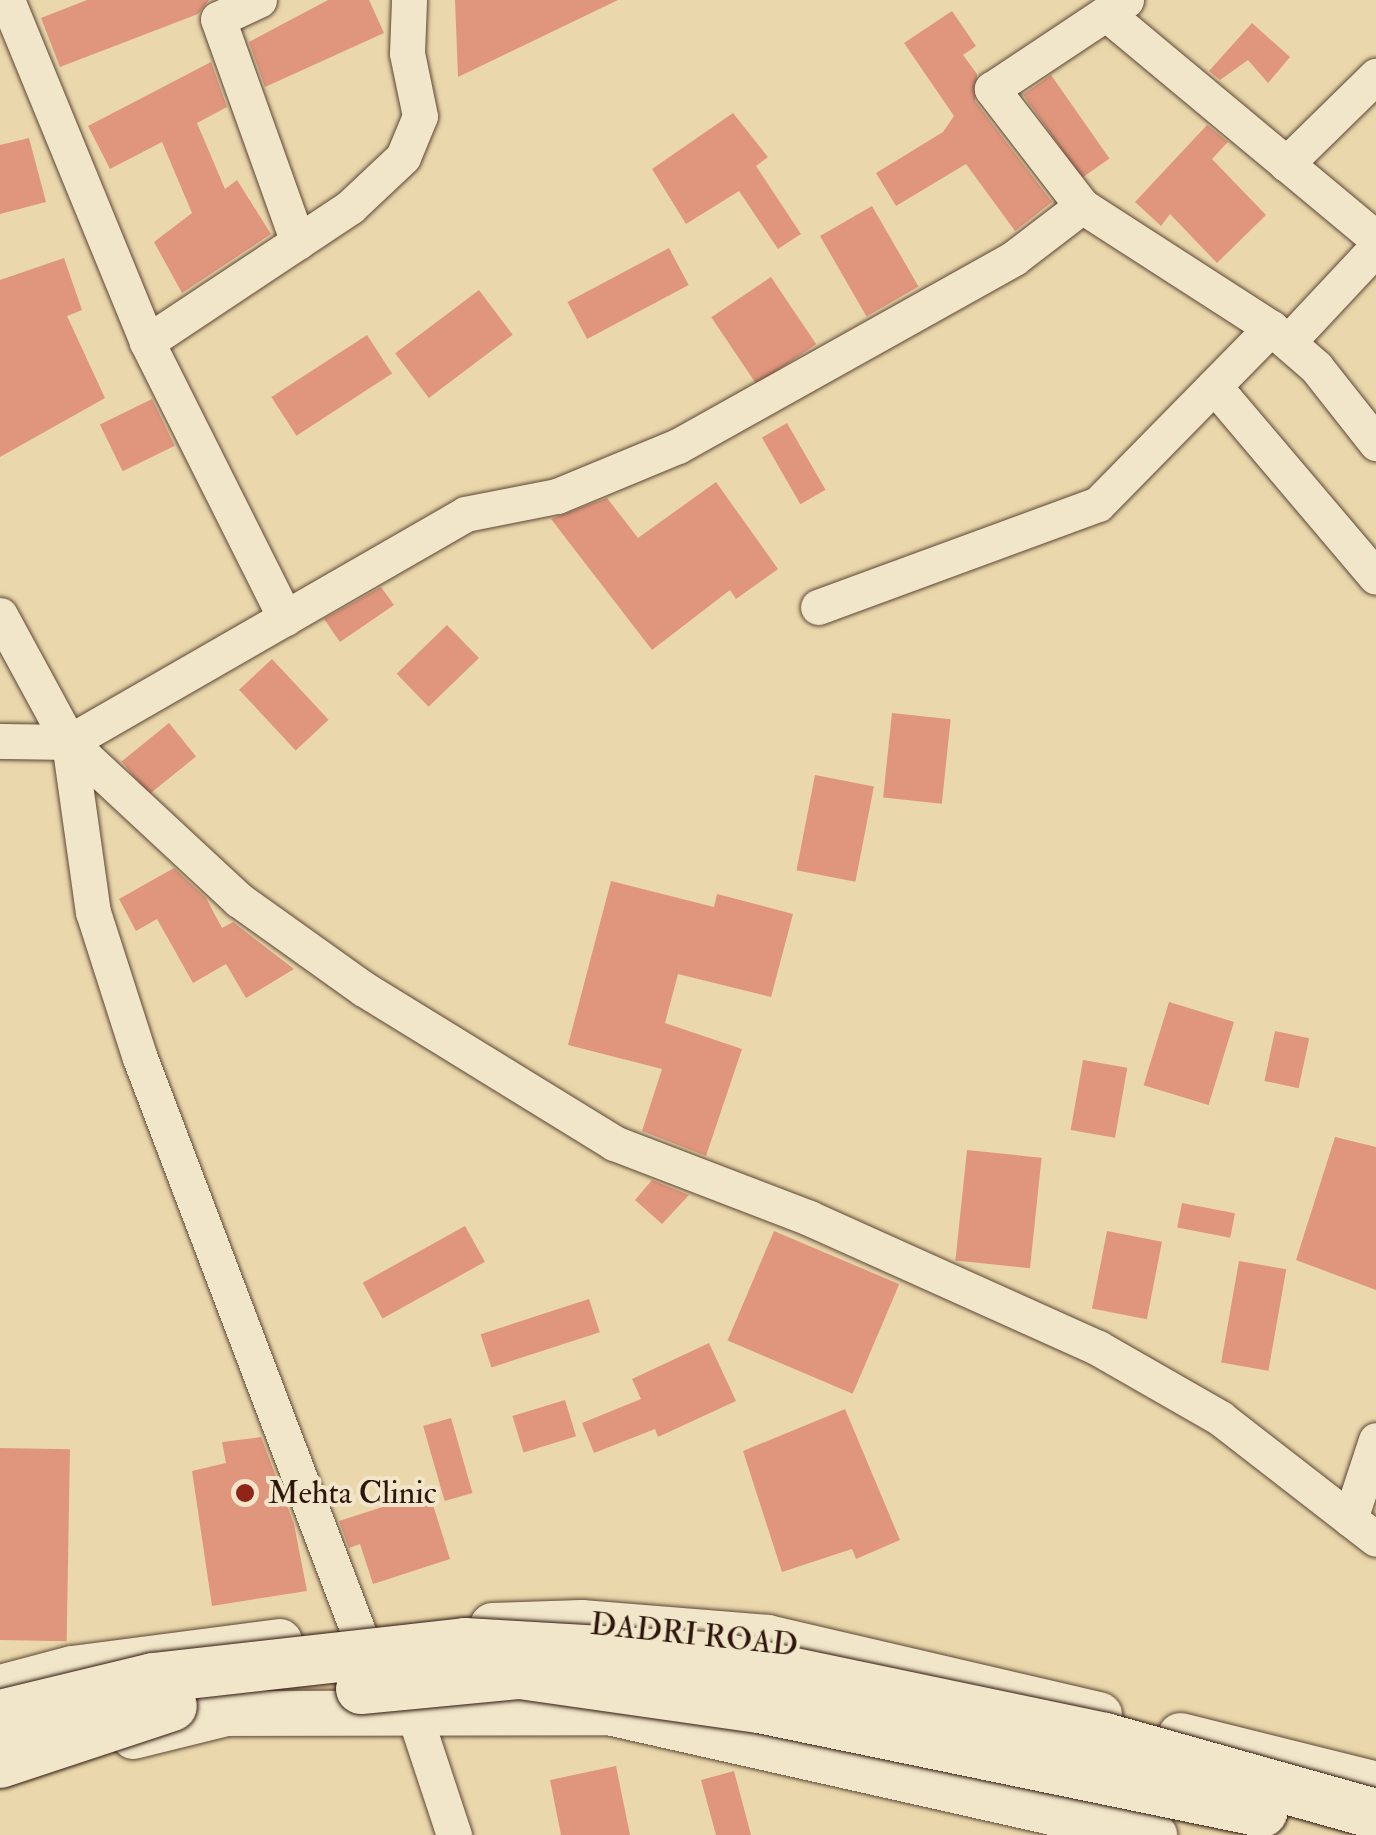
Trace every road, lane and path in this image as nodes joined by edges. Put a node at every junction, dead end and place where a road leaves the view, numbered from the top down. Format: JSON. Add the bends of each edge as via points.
{"nodes":[{"id":1,"x":8,"y":0,"type":"edge"},
{"id":2,"x":259,"y":0,"type":"edge"},
{"id":3,"x":410,"y":0,"type":"edge"},
{"id":4,"x":1117,"y":8,"type":"edge"},
{"id":5,"x":1376,"y":76,"type":"edge"},
{"id":6,"x":1286,"y":164,"type":"junction"},
{"id":7,"x":1082,"y":206,"type":"junction"},
{"id":8,"x":1376,"y":238,"type":"edge"},
{"id":9,"x":298,"y":242,"type":"junction"},
{"id":10,"x":1376,"y":248,"type":"edge"},
{"id":11,"x":1280,"y":335,"type":"junction"},
{"id":12,"x":147,"y":342,"type":"junction"},
{"id":13,"x":1214,"y":386,"type":"junction"},
{"id":14,"x":1376,"y":443,"type":"edge"},
{"id":15,"x":1376,"y":577,"type":"edge"},
{"id":16,"x":818,"y":608,"type":"dead end"},
{"id":17,"x":0,"y":616,"type":"edge"},
{"id":18,"x":285,"y":618,"type":"junction"},
{"id":19,"x":0,"y":741,"type":"edge"},
{"id":20,"x":70,"y":742,"type":"junction"},
{"id":21,"x":1376,"y":1440,"type":"edge"},
{"id":22,"x":1363,"y":1529,"type":"edge"},
{"id":23,"x":360,"y":1634,"type":"junction"},
{"id":24,"x":0,"y":1686,"type":"edge"},
{"id":25,"x":393,"y":1712,"type":"junction"},
{"id":26,"x":0,"y":1715,"type":"edge"},
{"id":27,"x":0,"y":1763,"type":"edge"},
{"id":28,"x":0,"y":1780,"type":"edge"},
{"id":29,"x":1376,"y":1784,"type":"edge"},
{"id":30,"x":1376,"y":1814,"type":"edge"},
{"id":31,"x":454,"y":1835,"type":"edge"},
{"id":32,"x":1154,"y":1835,"type":"edge"},
{"id":33,"x":1344,"y":1835,"type":"edge"}],
"edges":[{"from":1,"to":12,"type":"street"},
{"from":2,"to":9,"type":"street","via":[[218,19]]},
{"from":3,"to":9,"type":"street","via":[[406,40],[420,116],[414,138],[350,207]]},
{"from":4,"to":6,"type":"street"},
{"from":4,"to":7,"type":"street","via":[[992,90]]},
{"from":5,"to":6,"type":"street"},
{"from":6,"to":8,"type":"street"},
{"from":7,"to":11,"type":"street"},
{"from":7,"to":18,"type":"street","via":[[1014,258],[678,446],[557,496],[464,514]]},
{"from":9,"to":12,"type":"street"},
{"from":10,"to":11,"type":"street"},
{"from":11,"to":13,"type":"street"},
{"from":11,"to":14,"type":"street"},
{"from":12,"to":18,"type":"street"},
{"from":13,"to":15,"type":"street"},
{"from":13,"to":16,"type":"street","via":[[1098,504]]},
{"from":17,"to":20,"type":"street"},
{"from":18,"to":20,"type":"street"},
{"from":19,"to":20,"type":"street"},
{"from":20,"to":22,"type":"street","via":[[239,900],[364,989],[614,1143],[809,1218],[1098,1348],[1220,1418]]},
{"from":20,"to":23,"type":"street","via":[[93,912],[134,1040]]},
{"from":21,"to":22,"type":"street"},
{"from":23,"to":24,"type":"street","name":"DADRI ROAD","via":[[200,1647]]},
{"from":23,"to":25,"type":"street"},
{"from":23,"to":29,"type":"street","name":"DADRI ROAD","via":[[581,1622],[767,1638]]},
{"from":25,"to":28,"type":"street","via":[[226,1713],[94,1746]]},
{"from":25,"to":31,"type":"street"},
{"from":25,"to":32,"type":"street","via":[[608,1712]]},
{"from":26,"to":30,"type":"main road","bridge":true,"via":[[153,1678],[466,1643],[723,1658],[1105,1738]]},
{"from":27,"to":33,"type":"main road","bridge":true,"via":[[156,1708],[520,1674],[759,1708]]}]}
